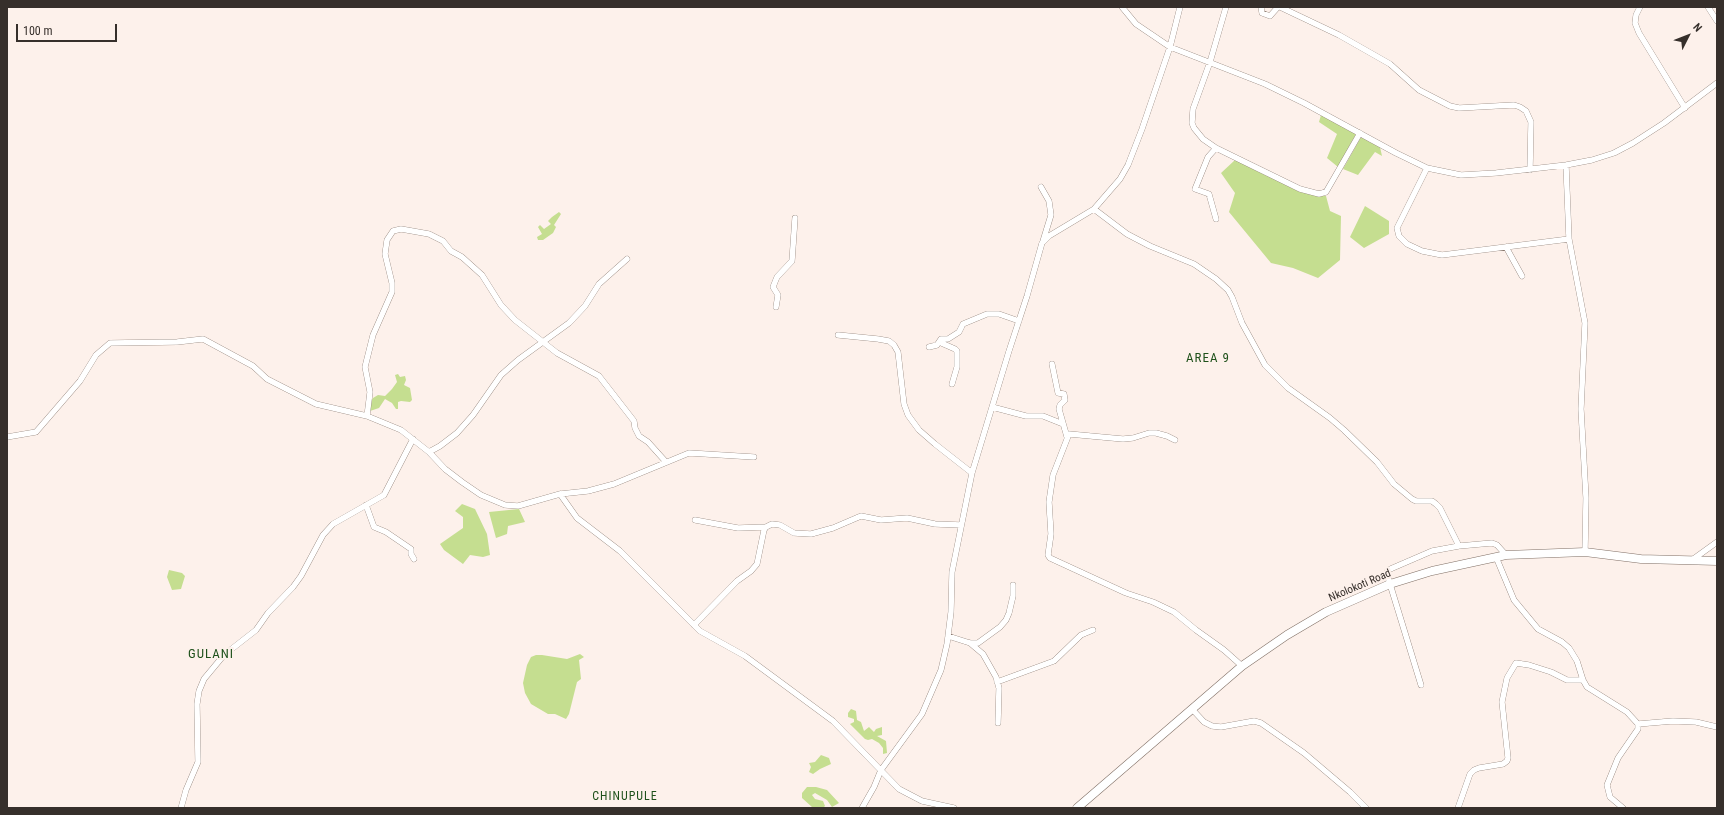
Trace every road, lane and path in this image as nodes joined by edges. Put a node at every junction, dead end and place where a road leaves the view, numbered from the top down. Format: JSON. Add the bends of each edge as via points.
{"nodes":[{"id":1,"x":1122,"y":7,"type":"edge"},
{"id":2,"x":1180,"y":7,"type":"edge"},
{"id":3,"x":1226,"y":7,"type":"edge"},
{"id":4,"x":1261,"y":7,"type":"edge"},
{"id":5,"x":1279,"y":7,"type":"edge"},
{"id":6,"x":1640,"y":7,"type":"edge"},
{"id":7,"x":1708,"y":7,"type":"edge"},
{"id":8,"x":1717,"y":21,"type":"edge"},
{"id":9,"x":1170,"y":47,"type":"junction"},
{"id":10,"x":1210,"y":62,"type":"junction"},
{"id":11,"x":1717,"y":83,"type":"edge"},
{"id":12,"x":1685,"y":108,"type":"junction"},
{"id":13,"x":1360,"y":133,"type":"junction"},
{"id":14,"x":1216,"y":148,"type":"junction"},
{"id":15,"x":1566,"y":165,"type":"junction"},
{"id":16,"x":1428,"y":168,"type":"junction"},
{"id":17,"x":1530,"y":170,"type":"junction"},
{"id":18,"x":1041,"y":187,"type":"dead end"},
{"id":19,"x":1094,"y":209,"type":"junction"},
{"id":20,"x":795,"y":218,"type":"dead end"},
{"id":21,"x":1216,"y":219,"type":"dead end"},
{"id":22,"x":1569,"y":239,"type":"junction"},
{"id":23,"x":1042,"y":243,"type":"junction"},
{"id":24,"x":1506,"y":247,"type":"junction"},
{"id":25,"x":627,"y":259,"type":"dead end"},
{"id":26,"x":1522,"y":276,"type":"dead end"},
{"id":27,"x":776,"y":307,"type":"dead end"},
{"id":28,"x":1019,"y":321,"type":"junction"},
{"id":29,"x":838,"y":336,"type":"dead end"},
{"id":30,"x":544,"y":342,"type":"junction"},
{"id":31,"x":939,"y":342,"type":"junction"},
{"id":32,"x":929,"y":346,"type":"dead end"},
{"id":33,"x":1052,"y":364,"type":"dead end"},
{"id":34,"x":952,"y":384,"type":"dead end"},
{"id":35,"x":992,"y":407,"type":"junction"},
{"id":36,"x":367,"y":416,"type":"junction"},
{"id":37,"x":1063,"y":424,"type":"junction"},
{"id":38,"x":7,"y":437,"type":"edge"},
{"id":39,"x":1067,"y":437,"type":"junction"},
{"id":40,"x":413,"y":439,"type":"junction"},
{"id":41,"x":1175,"y":440,"type":"dead end"},
{"id":42,"x":429,"y":452,"type":"junction"},
{"id":43,"x":754,"y":457,"type":"dead end"},
{"id":44,"x":666,"y":462,"type":"junction"},
{"id":45,"x":972,"y":473,"type":"junction"},
{"id":46,"x":560,"y":494,"type":"junction"},
{"id":47,"x":366,"y":504,"type":"junction"},
{"id":48,"x":695,"y":520,"type":"dead end"},
{"id":49,"x":961,"y":525,"type":"junction"},
{"id":50,"x":766,"y":527,"type":"junction"},
{"id":51,"x":1717,"y":542,"type":"edge"},
{"id":52,"x":1459,"y":546,"type":"junction"},
{"id":53,"x":1585,"y":552,"type":"junction"},
{"id":54,"x":1506,"y":555,"type":"junction"},
{"id":55,"x":1496,"y":557,"type":"junction"},
{"id":56,"x":414,"y":559,"type":"dead end"},
{"id":57,"x":1690,"y":561,"type":"junction"},
{"id":58,"x":1717,"y":561,"type":"edge"},
{"id":59,"x":1390,"y":584,"type":"junction"},
{"id":60,"x":1013,"y":586,"type":"dead end"},
{"id":61,"x":694,"y":625,"type":"junction"},
{"id":62,"x":1093,"y":630,"type":"dead end"},
{"id":63,"x":948,"y":636,"type":"junction"},
{"id":64,"x":970,"y":643,"type":"junction"},
{"id":65,"x":1242,"y":666,"type":"junction"},
{"id":66,"x":1583,"y":680,"type":"junction"},
{"id":67,"x":997,"y":682,"type":"junction"},
{"id":68,"x":1421,"y":685,"type":"dead end"},
{"id":69,"x":1192,"y":709,"type":"junction"},
{"id":70,"x":998,"y":723,"type":"dead end"},
{"id":71,"x":1638,"y":724,"type":"junction"},
{"id":72,"x":1717,"y":727,"type":"edge"},
{"id":73,"x":881,"y":770,"type":"junction"},
{"id":74,"x":182,"y":808,"type":"edge"},
{"id":75,"x":862,"y":808,"type":"edge"},
{"id":76,"x":954,"y":808,"type":"edge"},
{"id":77,"x":1077,"y":808,"type":"edge"},
{"id":78,"x":1366,"y":808,"type":"edge"},
{"id":79,"x":1458,"y":808,"type":"edge"},
{"id":80,"x":1623,"y":808,"type":"edge"}],
"edges":[{"from":1,"to":9,"type":"street","via":[[1136,24]]},
{"from":2,"to":9,"type":"street"},
{"from":3,"to":10,"type":"street"},
{"from":4,"to":5,"type":"street","via":[[1262,13],[1270,16]]},
{"from":5,"to":17,"type":"street","via":[[1339,35],[1390,64],[1419,90],[1450,106],[1520,107],[1526,111],[1531,122]]},
{"from":6,"to":12,"type":"street","via":[[1635,23],[1639,33]]},
{"from":7,"to":8,"type":"street"},
{"from":9,"to":10,"type":"street"},
{"from":9,"to":19,"type":"street","via":[[1128,165],[1120,179]]},
{"from":10,"to":13,"type":"street","via":[[1265,84]]},
{"from":10,"to":14,"type":"street","via":[[1195,103],[1192,123],[1203,139]]},
{"from":11,"to":12,"type":"street"},
{"from":12,"to":15,"type":"street","via":[[1614,153]]},
{"from":13,"to":14,"type":"street","via":[[1326,192],[1319,194],[1300,189]]},
{"from":13,"to":16,"type":"street"},
{"from":14,"to":21,"type":"street","via":[[1208,157],[1195,189],[1209,194]]},
{"from":15,"to":17,"type":"street"},
{"from":15,"to":22,"type":"street"},
{"from":16,"to":17,"type":"street","via":[[1461,175]]},
{"from":16,"to":24,"type":"street","via":[[1397,228],[1399,236],[1407,244],[1422,251],[1442,255]]},
{"from":18,"to":23,"type":"street","via":[[1049,201],[1051,215]]},
{"from":19,"to":23,"type":"street","via":[[1049,236]]},
{"from":19,"to":52,"type":"street","via":[[1127,234],[1194,264],[1228,290],[1242,323],[1265,365],[1288,388],[1344,430],[1377,462],[1394,484],[1412,499],[1432,501],[1436,504]]},
{"from":20,"to":27,"type":"street","via":[[792,261],[777,277],[773,287],[778,295]]},
{"from":22,"to":24,"type":"street"},
{"from":22,"to":53,"type":"street","via":[[1585,323],[1581,408],[1586,498]]},
{"from":23,"to":28,"type":"street"},
{"from":24,"to":26,"type":"street"},
{"from":25,"to":30,"type":"street","via":[[599,284],[585,306],[569,323]]},
{"from":28,"to":31,"type":"street","via":[[999,314],[987,314],[964,324],[958,332]]},
{"from":28,"to":35,"type":"street"},
{"from":29,"to":45,"type":"street","via":[[878,338],[894,345],[898,352],[904,404],[908,415],[919,430]]},
{"from":30,"to":36,"type":"street","via":[[508,313],[482,276],[462,256],[429,234],[398,229],[387,240],[385,254],[392,292],[374,335],[365,367],[370,392]]},
{"from":30,"to":42,"type":"street","via":[[501,375],[457,433]]},
{"from":30,"to":44,"type":"street","via":[[557,353],[599,376],[634,421],[639,436]]},
{"from":31,"to":32,"type":"street","via":[[937,345]]},
{"from":31,"to":34,"type":"street","via":[[957,351],[957,367]]},
{"from":33,"to":37,"type":"street","via":[[1058,394],[1064,394],[1065,400],[1059,409]]},
{"from":35,"to":37,"type":"street","via":[[1026,416],[1043,416]]},
{"from":35,"to":45,"type":"street"},
{"from":36,"to":38,"type":"street","via":[[308,400],[267,380],[253,366],[203,339],[110,343],[96,355],[80,381],[36,432]]},
{"from":36,"to":40,"type":"street","via":[[391,425]]},
{"from":37,"to":39,"type":"street"},
{"from":39,"to":41,"type":"street","via":[[1072,433],[1090,437],[1128,439],[1156,433]]},
{"from":39,"to":65,"type":"street","via":[[1055,467],[1049,502],[1050,558],[1174,612]]},
{"from":40,"to":42,"type":"street"},
{"from":40,"to":47,"type":"street","via":[[386,492]]},
{"from":42,"to":46,"type":"street","via":[[462,482],[499,504],[518,506]]},
{"from":43,"to":44,"type":"street","via":[[689,453]]},
{"from":44,"to":46,"type":"street","via":[[614,484],[588,491]]},
{"from":45,"to":49,"type":"street"},
{"from":46,"to":61,"type":"street","via":[[577,518],[620,551]]},
{"from":47,"to":56,"type":"street","via":[[374,527],[411,549]]},
{"from":47,"to":74,"type":"street","via":[[339,519],[328,529],[293,587],[268,612],[256,630],[224,655],[204,679],[197,704],[198,762],[186,790]]},
{"from":48,"to":50,"type":"street","via":[[738,528]]},
{"from":49,"to":50,"type":"street","via":[[935,524],[907,518],[882,520],[861,516],[811,534],[794,533],[780,525],[772,524]]},
{"from":49,"to":63,"type":"street","via":[[952,572]]},
{"from":50,"to":61,"type":"street","via":[[756,564],[751,571],[737,581]]},
{"from":51,"to":57,"type":"street"},
{"from":52,"to":54,"type":"street","via":[[1492,543]]},
{"from":52,"to":59,"type":"street","via":[[1432,551],[1390,568],[1387,573]]},
{"from":53,"to":54,"type":"main road","name":"Nkolokoti Road"},
{"from":53,"to":57,"type":"main road","name":"Nkolokoti Road","via":[[1641,559]]},
{"from":54,"to":55,"type":"main road","name":"Nkolokoti Road"},
{"from":55,"to":59,"type":"main road","name":"Nkolokoti Road","via":[[1432,571]]},
{"from":55,"to":66,"type":"street","via":[[1514,600],[1538,629],[1569,648],[1577,661]]},
{"from":57,"to":58,"type":"main road","name":"Nkolokoti Road"},
{"from":59,"to":65,"type":"main road","name":"Nkolokoti Road","via":[[1326,612]]},
{"from":59,"to":68,"type":"street"},
{"from":60,"to":64,"type":"street","via":[[1013,596],[1006,620],[978,643]]},
{"from":61,"to":73,"type":"street","via":[[700,631],[745,656],[833,721]]},
{"from":62,"to":67,"type":"street","via":[[1081,635],[1054,661]]},
{"from":63,"to":64,"type":"street"},
{"from":63,"to":73,"type":"street","via":[[941,670],[922,714]]},
{"from":64,"to":67,"type":"street","via":[[990,664]]},
{"from":65,"to":69,"type":"main road","name":"Nkolokoti Road"},
{"from":66,"to":71,"type":"street","via":[[1587,687],[1626,712]]},
{"from":66,"to":79,"type":"street","via":[[1567,680],[1551,672],[1516,663],[1507,678],[1502,702],[1507,762],[1474,770],[1470,774]]},
{"from":67,"to":70,"type":"street"},
{"from":69,"to":77,"type":"main road","name":"Nkolokoti Road"},
{"from":69,"to":78,"type":"street","via":[[1204,722],[1212,726],[1221,727],[1254,721],[1261,723],[1304,754]]},
{"from":71,"to":72,"type":"street","via":[[1673,721],[1696,722]]},
{"from":71,"to":80,"type":"street","via":[[1638,729],[1618,758],[1607,785],[1610,797]]},
{"from":73,"to":75,"type":"street"},
{"from":73,"to":76,"type":"street","via":[[899,789],[914,798]]}]}
